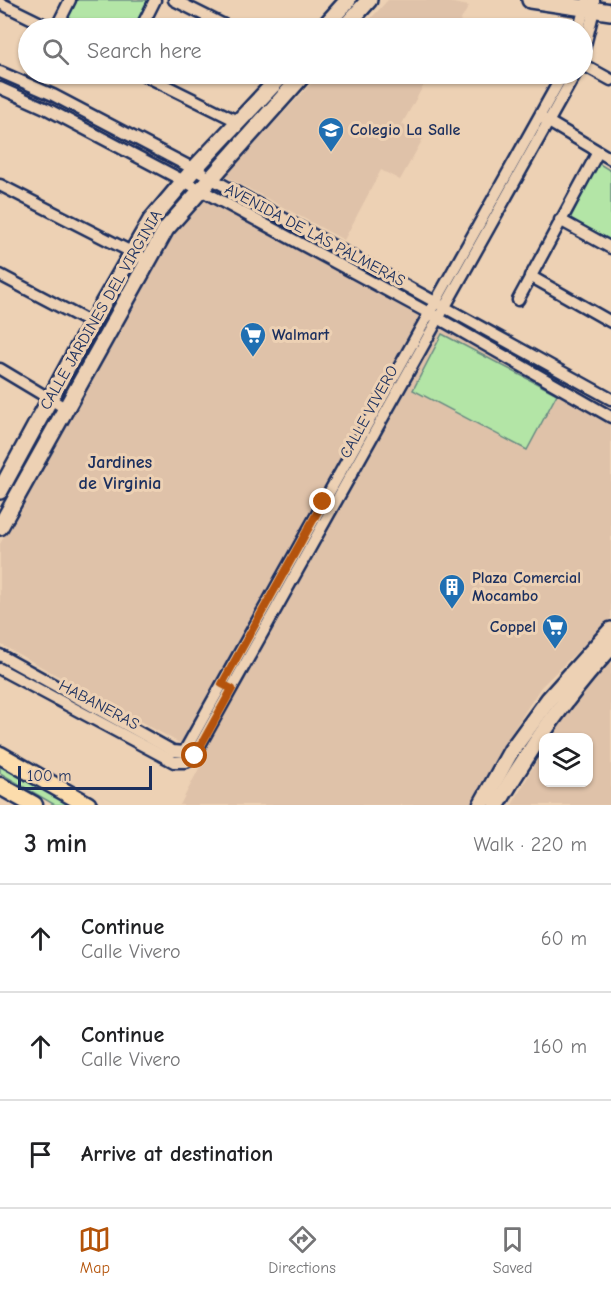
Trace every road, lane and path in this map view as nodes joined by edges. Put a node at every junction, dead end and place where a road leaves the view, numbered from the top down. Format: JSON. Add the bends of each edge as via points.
{"nodes":[{"id":1,"x":70,"y":0,"type":"edge"},
{"id":2,"x":155,"y":0,"type":"edge"},
{"id":3,"x":174,"y":0,"type":"edge"},
{"id":4,"x":348,"y":0,"type":"edge"},
{"id":5,"x":369,"y":0,"type":"edge"},
{"id":6,"x":530,"y":0,"type":"edge"},
{"id":7,"x":0,"y":3,"type":"edge"},
{"id":8,"x":590,"y":4,"type":"edge"},
{"id":9,"x":611,"y":12,"type":"edge"},
{"id":10,"x":32,"y":18,"type":"edge"},
{"id":11,"x":60,"y":18,"type":"edge"},
{"id":12,"x":146,"y":18,"type":"edge"},
{"id":13,"x":210,"y":18,"type":"edge"},
{"id":14,"x":332,"y":18,"type":"edge"},
{"id":15,"x":353,"y":18,"type":"edge"},
{"id":16,"x":584,"y":18,"type":"edge"},
{"id":17,"x":593,"y":70,"type":"edge"},
{"id":18,"x":0,"y":72,"type":"edge"},
{"id":19,"x":18,"y":80,"type":"edge"},
{"id":20,"x":611,"y":80,"type":"edge"},
{"id":21,"x":28,"y":84,"type":"edge"},
{"id":22,"x":162,"y":84,"type":"edge"},
{"id":23,"x":273,"y":84,"type":"edge"},
{"id":24,"x":295,"y":84,"type":"edge"},
{"id":25,"x":559,"y":84,"type":"edge"},
{"id":26,"x":568,"y":84,"type":"edge"},
{"id":27,"x":0,"y":88,"type":"edge"},
{"id":28,"x":53,"y":95,"type":"junction"},
{"id":29,"x":47,"y":109,"type":"junction"},
{"id":30,"x":543,"y":119,"type":"junction"},
{"id":31,"x":237,"y":121,"type":"junction"},
{"id":32,"x":598,"y":152,"type":"junction"},
{"id":33,"x":611,"y":159,"type":"edge"},
{"id":34,"x":188,"y":175,"type":"junction"},
{"id":35,"x":204,"y":184,"type":"junction"},
{"id":36,"x":0,"y":185,"type":"edge"},
{"id":37,"x":560,"y":220,"type":"junction"},
{"id":38,"x":312,"y":234,"type":"junction"},
{"id":39,"x":305,"y":247,"type":"junction"},
{"id":40,"x":611,"y":248,"type":"edge"},
{"id":41,"x":133,"y":251,"type":"junction"},
{"id":42,"x":147,"y":260,"type":"junction"},
{"id":43,"x":0,"y":275,"type":"edge"},
{"id":44,"x":530,"y":276,"type":"junction"},
{"id":45,"x":518,"y":300,"type":"dead end"},
{"id":46,"x":439,"y":304,"type":"junction"},
{"id":47,"x":433,"y":316,"type":"junction"},
{"id":48,"x":611,"y":322,"type":"edge"},
{"id":49,"x":91,"y":323,"type":"junction"},
{"id":50,"x":0,"y":369,"type":"edge"},
{"id":51,"x":50,"y":398,"type":"junction"},
{"id":52,"x":611,"y":399,"type":"edge"},
{"id":53,"x":65,"y":408,"type":"junction"},
{"id":54,"x":611,"y":417,"type":"edge"},
{"id":55,"x":0,"y":491,"type":"edge"},
{"id":56,"x":0,"y":527,"type":"edge"},
{"id":57,"x":611,"y":630,"type":"edge"},
{"id":58,"x":611,"y":647,"type":"edge"},
{"id":59,"x":0,"y":655,"type":"edge"},
{"id":60,"x":0,"y":669,"type":"edge"},
{"id":61,"x":31,"y":672,"type":"junction"},
{"id":62,"x":25,"y":682,"type":"junction"},
{"id":63,"x":517,"y":755,"type":"junction"},
{"id":64,"x":2,"y":756,"type":"edge"},
{"id":65,"x":183,"y":758,"type":"junction"},
{"id":66,"x":0,"y":786,"type":"edge"},
{"id":67,"x":34,"y":805,"type":"edge"},
{"id":68,"x":88,"y":805,"type":"edge"},
{"id":69,"x":481,"y":805,"type":"edge"},
{"id":70,"x":497,"y":805,"type":"edge"}],
"edges":[{"from":1,"to":11,"type":"street"},
{"from":2,"to":12,"type":"street"},
{"from":3,"to":13,"type":"street"},
{"from":4,"to":14,"type":"street"},
{"from":5,"to":15,"type":"street"},
{"from":6,"to":8,"type":"street"},
{"from":7,"to":10,"type":"street"},
{"from":8,"to":9,"type":"street"},
{"from":8,"to":16,"type":"street"},
{"from":17,"to":20,"type":"street"},
{"from":18,"to":19,"type":"street","name":"AVENIDA DE LAS PALMERAS"},
{"from":21,"to":28,"type":"street","name":"AVENIDA DE LAS PALMERAS"},
{"from":22,"to":31,"type":"street"},
{"from":23,"to":31,"type":"street","name":"CALLE JARDINES DEL VIRGINIA"},
{"from":24,"to":35,"type":"street","name":"CALLE JARDINES DEL VIRGINIA"},
{"from":25,"to":30,"type":"street","name":"CALLE VIVERO"},
{"from":26,"to":30,"type":"street","name":"CALLE VIVERO"},
{"from":27,"to":29,"type":"street","name":"AVENIDA DE LAS PALMERAS"},
{"from":28,"to":29,"type":"street"},
{"from":28,"to":34,"type":"street","name":"AVENIDA DE LAS PALMERAS"},
{"from":29,"to":34,"type":"street","name":"AVENIDA DE LAS PALMERAS"},
{"from":30,"to":32,"type":"street"},
{"from":30,"to":46,"type":"street","name":"CALLE VIVERO"},
{"from":31,"to":34,"type":"street","name":"CALLE JARDINES DEL VIRGINIA"},
{"from":32,"to":33,"type":"street"},
{"from":32,"to":37,"type":"street"},
{"from":34,"to":35,"type":"street","name":"AVENIDA DE LAS PALMERAS"},
{"from":34,"to":41,"type":"street","name":"CALLE JARDINES DEL VIRGINIA","via":[[151,220]]},
{"from":35,"to":38,"type":"street","name":"AVENIDA DE LAS PALMERAS"},
{"from":35,"to":39,"type":"street","name":"AVENIDA DE LAS PALMERAS"},
{"from":35,"to":42,"type":"street","name":"CALLE JARDINES DEL VIRGINIA","via":[[166,229]]},
{"from":36,"to":41,"type":"street"},
{"from":37,"to":40,"type":"street"},
{"from":37,"to":44,"type":"street"},
{"from":38,"to":39,"type":"street"},
{"from":38,"to":46,"type":"street","name":"AVENIDA DE LAS PALMERAS"},
{"from":39,"to":47,"type":"street","name":"AVENIDA DE LAS PALMERAS"},
{"from":41,"to":42,"type":"street"},
{"from":41,"to":49,"type":"street","name":"CALLE JARDINES DEL VIRGINIA"},
{"from":42,"to":53,"type":"street","name":"CALLE JARDINES DEL VIRGINIA"},
{"from":43,"to":49,"type":"street"},
{"from":44,"to":45,"type":"street"},
{"from":44,"to":48,"type":"street"},
{"from":46,"to":47,"type":"street","name":"CALLE VIVERO"},
{"from":46,"to":52,"type":"street","name":"AVENIDA DE LAS PALMERAS"},
{"from":47,"to":54,"type":"street","name":"AVENIDA DE LAS PALMERAS"},
{"from":47,"to":65,"type":"street","name":"CALLE VIVERO","via":[[227,687]]},
{"from":49,"to":51,"type":"street","name":"CALLE JARDINES DEL VIRGINIA"},
{"from":50,"to":51,"type":"street"},
{"from":51,"to":53,"type":"street"},
{"from":51,"to":55,"type":"street","name":"CALLE JARDINES DEL VIRGINIA"},
{"from":53,"to":56,"type":"street","name":"CALLE JARDINES DEL VIRGINIA"},
{"from":57,"to":63,"type":"street","via":[[549,699]]},
{"from":58,"to":63,"type":"street"},
{"from":59,"to":61,"type":"street","name":"HABANERAS"},
{"from":60,"to":62,"type":"street","name":"HABANERAS"},
{"from":61,"to":62,"type":"street"},
{"from":61,"to":65,"type":"street","name":"HABANERAS"},
{"from":62,"to":65,"type":"street","name":"HABANERAS","via":[[174,762]]},
{"from":63,"to":69,"type":"street"},
{"from":63,"to":70,"type":"street"},
{"from":64,"to":68,"type":"main road"},
{"from":66,"to":67,"type":"main road"}]}
